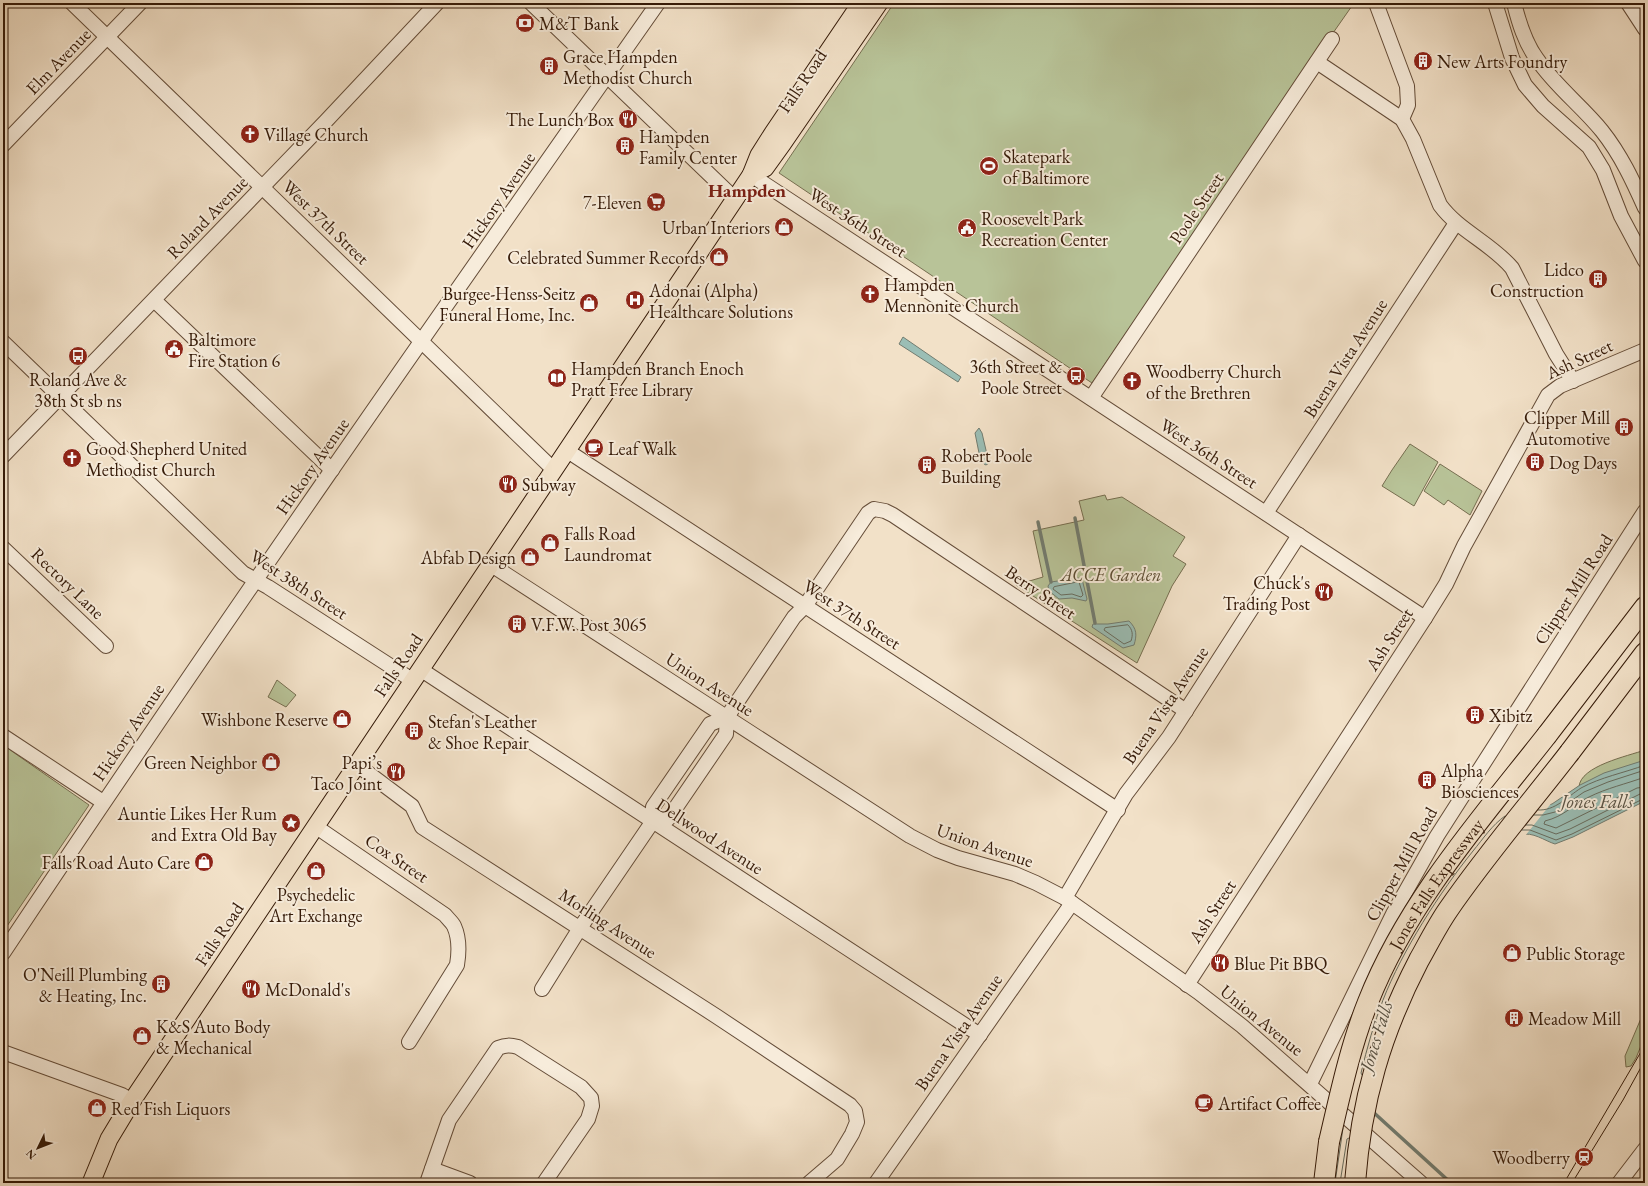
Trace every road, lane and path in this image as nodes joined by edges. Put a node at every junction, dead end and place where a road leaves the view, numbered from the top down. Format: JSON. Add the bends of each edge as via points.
{"nodes":[{"id":1,"x":72,"y":3,"type":"edge"},
{"id":2,"x":140,"y":3,"type":"edge"},
{"id":3,"x":437,"y":3,"type":"edge"},
{"id":4,"x":531,"y":3,"type":"edge"},
{"id":5,"x":658,"y":3,"type":"edge"},
{"id":6,"x":861,"y":3,"type":"edge"},
{"id":7,"x":879,"y":3,"type":"edge"},
{"id":8,"x":1376,"y":3,"type":"edge"},
{"id":9,"x":1495,"y":3,"type":"edge"},
{"id":10,"x":1514,"y":3,"type":"edge"},
{"id":11,"x":1628,"y":3,"type":"edge"},
{"id":12,"x":1645,"y":29,"type":"edge"},
{"id":13,"x":107,"y":37,"type":"junction"},
{"id":14,"x":1332,"y":39,"type":"dead end"},
{"id":15,"x":1317,"y":62,"type":"junction"},
{"id":16,"x":607,"y":77,"type":"junction"},
{"id":17,"x":1402,"y":119,"type":"junction"},
{"id":18,"x":3,"y":143,"type":"edge"},
{"id":19,"x":750,"y":175,"type":"junction"},
{"id":20,"x":262,"y":187,"type":"junction"},
{"id":21,"x":735,"y":198,"type":"junction"},
{"id":22,"x":1645,"y":208,"type":"edge"},
{"id":23,"x":1456,"y":223,"type":"junction"},
{"id":24,"x":1645,"y":262,"type":"edge"},
{"id":25,"x":154,"y":300,"type":"junction"},
{"id":26,"x":3,"y":342,"type":"edge"},
{"id":27,"x":422,"y":342,"type":"junction"},
{"id":28,"x":1645,"y":350,"type":"edge"},
{"id":29,"x":1574,"y":381,"type":"junction"},
{"id":30,"x":60,"y":396,"type":"junction"},
{"id":31,"x":1091,"y":398,"type":"junction"},
{"id":32,"x":566,"y":450,"type":"junction"},
{"id":33,"x":3,"y":456,"type":"edge"},
{"id":34,"x":553,"y":469,"type":"junction"},
{"id":35,"x":332,"y":470,"type":"junction"},
{"id":36,"x":1645,"y":511,"type":"edge"},
{"id":37,"x":1266,"y":513,"type":"junction"},
{"id":38,"x":1299,"y":534,"type":"junction"},
{"id":39,"x":3,"y":548,"type":"edge"},
{"id":40,"x":490,"y":564,"type":"junction"},
{"id":41,"x":256,"y":580,"type":"junction"},
{"id":42,"x":805,"y":606,"type":"junction"},
{"id":43,"x":1645,"y":607,"type":"edge"},
{"id":44,"x":1425,"y":618,"type":"junction"},
{"id":45,"x":106,"y":646,"type":"dead end"},
{"id":46,"x":1645,"y":653,"type":"edge"},
{"id":47,"x":416,"y":674,"type":"junction"},
{"id":48,"x":1186,"y":711,"type":"junction"},
{"id":49,"x":727,"y":717,"type":"junction"},
{"id":50,"x":3,"y":736,"type":"edge"},
{"id":51,"x":356,"y":764,"type":"junction"},
{"id":52,"x":103,"y":802,"type":"junction"},
{"id":53,"x":1118,"y":810,"type":"junction"},
{"id":54,"x":653,"y":821,"type":"junction"},
{"id":55,"x":315,"y":826,"type":"junction"},
{"id":56,"x":1068,"y":901,"type":"junction"},
{"id":57,"x":580,"y":928,"type":"junction"},
{"id":58,"x":3,"y":953,"type":"edge"},
{"id":59,"x":1187,"y":985,"type":"junction"},
{"id":60,"x":542,"y":989,"type":"dead end"},
{"id":61,"x":980,"y":1035,"type":"junction"},
{"id":62,"x":409,"y":1042,"type":"dead end"},
{"id":63,"x":3,"y":1052,"type":"edge"},
{"id":64,"x":1310,"y":1084,"type":"junction"},
{"id":65,"x":132,"y":1101,"type":"junction"},
{"id":66,"x":1645,"y":1149,"type":"edge"},
{"id":67,"x":432,"y":1169,"type":"junction"},
{"id":68,"x":93,"y":1182,"type":"edge"},
{"id":69,"x":427,"y":1183,"type":"edge"},
{"id":70,"x":470,"y":1183,"type":"edge"},
{"id":71,"x":544,"y":1183,"type":"edge"},
{"id":72,"x":809,"y":1183,"type":"edge"},
{"id":73,"x":876,"y":1183,"type":"edge"},
{"id":74,"x":1324,"y":1183,"type":"edge"},
{"id":75,"x":1355,"y":1183,"type":"edge"},
{"id":76,"x":1421,"y":1183,"type":"edge"},
{"id":77,"x":1619,"y":1183,"type":"edge"}],
"edges":[{"from":1,"to":13,"type":"street","name":"West 37th Street"},
{"from":2,"to":13,"type":"street","name":"Elm Avenue"},
{"from":3,"to":20,"type":"street","name":"Roland Avenue"},
{"from":4,"to":16,"type":"street"},
{"from":5,"to":16,"type":"street","name":"Hickory Avenue"},
{"from":6,"to":19,"type":"main road","name":"Falls Road","via":[[773,133]]},
{"from":7,"to":19,"type":"main road","name":"Falls Road","via":[[779,150],[765,168]]},
{"from":8,"to":17,"type":"street","via":[[1407,86],[1408,105]]},
{"from":9,"to":24,"type":"street","via":[[1512,58],[1525,85],[1593,152],[1621,216]]},
{"from":10,"to":22,"type":"street","via":[[1525,40],[1536,59],[1550,77],[1575,100],[1621,156]]},
{"from":11,"to":12,"type":"street"},
{"from":13,"to":18,"type":"street","name":"Elm Avenue"},
{"from":13,"to":20,"type":"street","name":"West 37th Street"},
{"from":14,"to":15,"type":"street","name":"Poole Street"},
{"from":15,"to":17,"type":"street"},
{"from":15,"to":31,"type":"street","name":"Poole Street"},
{"from":16,"to":21,"type":"street"},
{"from":16,"to":27,"type":"street","name":"Hickory Avenue"},
{"from":17,"to":23,"type":"street","via":[[1440,205]]},
{"from":19,"to":21,"type":"main road","name":"Falls Road"},
{"from":19,"to":31,"type":"street","name":"West 36th Street"},
{"from":20,"to":25,"type":"street","name":"Roland Avenue"},
{"from":20,"to":27,"type":"street","name":"West 37th Street"},
{"from":21,"to":32,"type":"main road","name":"Falls Road"},
{"from":23,"to":29,"type":"street","via":[[1503,258],[1512,268],[1556,354]]},
{"from":23,"to":37,"type":"street","name":"Buena Vista Avenue"},
{"from":25,"to":30,"type":"street","name":"Roland Avenue"},
{"from":25,"to":35,"type":"street"},
{"from":26,"to":30,"type":"street","name":"West 38th Street"},
{"from":27,"to":34,"type":"street","name":"West 37th Street"},
{"from":27,"to":35,"type":"street","name":"Hickory Avenue"},
{"from":28,"to":29,"type":"street","name":"Ash Street"},
{"from":29,"to":44,"type":"street","name":"Ash Street","via":[[1552,390],[1544,400],[1446,584]]},
{"from":30,"to":33,"type":"street","name":"Roland Avenue"},
{"from":30,"to":41,"type":"street","name":"West 38th Street","via":[[238,569]]},
{"from":31,"to":37,"type":"street","name":"West 36th Street"},
{"from":32,"to":34,"type":"main road","name":"Falls Road"},
{"from":32,"to":42,"type":"street","name":"West 37th Street"},
{"from":34,"to":40,"type":"main road","name":"Falls Road"},
{"from":35,"to":41,"type":"street","name":"Hickory Avenue"},
{"from":36,"to":64,"type":"street","name":"Clipper Mill Road","via":[[1437,836],[1390,921]]},
{"from":37,"to":38,"type":"street","name":"West 36th Street"},
{"from":38,"to":44,"type":"street","name":"West 36th Street"},
{"from":38,"to":48,"type":"street","name":"Buena Vista Avenue"},
{"from":39,"to":45,"type":"street","name":"Rectory Lane"},
{"from":40,"to":47,"type":"main road","name":"Falls Road"},
{"from":40,"to":49,"type":"street","name":"Union Avenue"},
{"from":41,"to":47,"type":"street","name":"West 38th Street"},
{"from":41,"to":52,"type":"street","name":"Hickory Avenue"},
{"from":42,"to":48,"type":"street","name":"Berry Street","via":[[868,513],[874,509],[885,511]]},
{"from":42,"to":49,"type":"street","via":[[794,617]]},
{"from":42,"to":53,"type":"street","name":"West 37th Street"},
{"from":43,"to":74,"type":"highway","name":"Jones Falls Expressway","bridge":true,"via":[[1443,868],[1416,908],[1383,968],[1352,1046],[1329,1142]]},
{"from":44,"to":59,"type":"street","name":"Ash Street"},
{"from":46,"to":75,"type":"highway","name":"Jones Falls Expressway","bridge":true,"via":[[1447,912],[1408,982],[1391,1020],[1371,1078],[1358,1149]]},
{"from":47,"to":51,"type":"main road","name":"Falls Road"},
{"from":47,"to":54,"type":"street","name":"Dellwood Avenue"},
{"from":48,"to":53,"type":"street","name":"Buena Vista Avenue","via":[[1137,778]]},
{"from":49,"to":54,"type":"street","via":[[710,724],[653,808]]},
{"from":49,"to":54,"type":"street","via":[[726,734],[668,818]]},
{"from":49,"to":56,"type":"street","name":"Union Avenue","via":[[923,843],[958,858],[1015,874]]},
{"from":50,"to":52,"type":"street"},
{"from":51,"to":55,"type":"main road","name":"Falls Road"},
{"from":51,"to":57,"type":"street","name":"Morling Avenue","via":[[412,806],[422,827]]},
{"from":52,"to":58,"type":"street","name":"Hickory Avenue"},
{"from":53,"to":56,"type":"street","name":"Buena Vista Avenue"},
{"from":54,"to":57,"type":"street"},
{"from":54,"to":61,"type":"street","name":"Dellwood Avenue"},
{"from":55,"to":62,"type":"street","name":"Cox Street","via":[[445,916],[454,926],[458,946],[457,965]]},
{"from":55,"to":65,"type":"main road","name":"Falls Road"},
{"from":56,"to":59,"type":"street","name":"Union Avenue"},
{"from":56,"to":61,"type":"street","name":"Buena Vista Avenue"},
{"from":57,"to":60,"type":"street"},
{"from":57,"to":72,"type":"street","name":"Morling Avenue","via":[[850,1105],[855,1111],[855,1129],[837,1159]]},
{"from":59,"to":64,"type":"street","name":"Union Avenue","via":[[1242,1026]]},
{"from":61,"to":73,"type":"street","name":"Buena Vista Avenue"},
{"from":63,"to":65,"type":"street","via":[[122,1095]]},
{"from":64,"to":76,"type":"street","name":"Union Avenue","bridge":true},
{"from":65,"to":68,"type":"main road","name":"Falls Road","via":[[109,1139]]},
{"from":66,"to":77,"type":"street"},
{"from":67,"to":69,"type":"street"},
{"from":67,"to":70,"type":"street"},
{"from":67,"to":71,"type":"street","via":[[444,1129],[452,1115],[498,1048],[510,1045],[518,1047],[580,1087],[591,1098],[591,1112]]}]}
